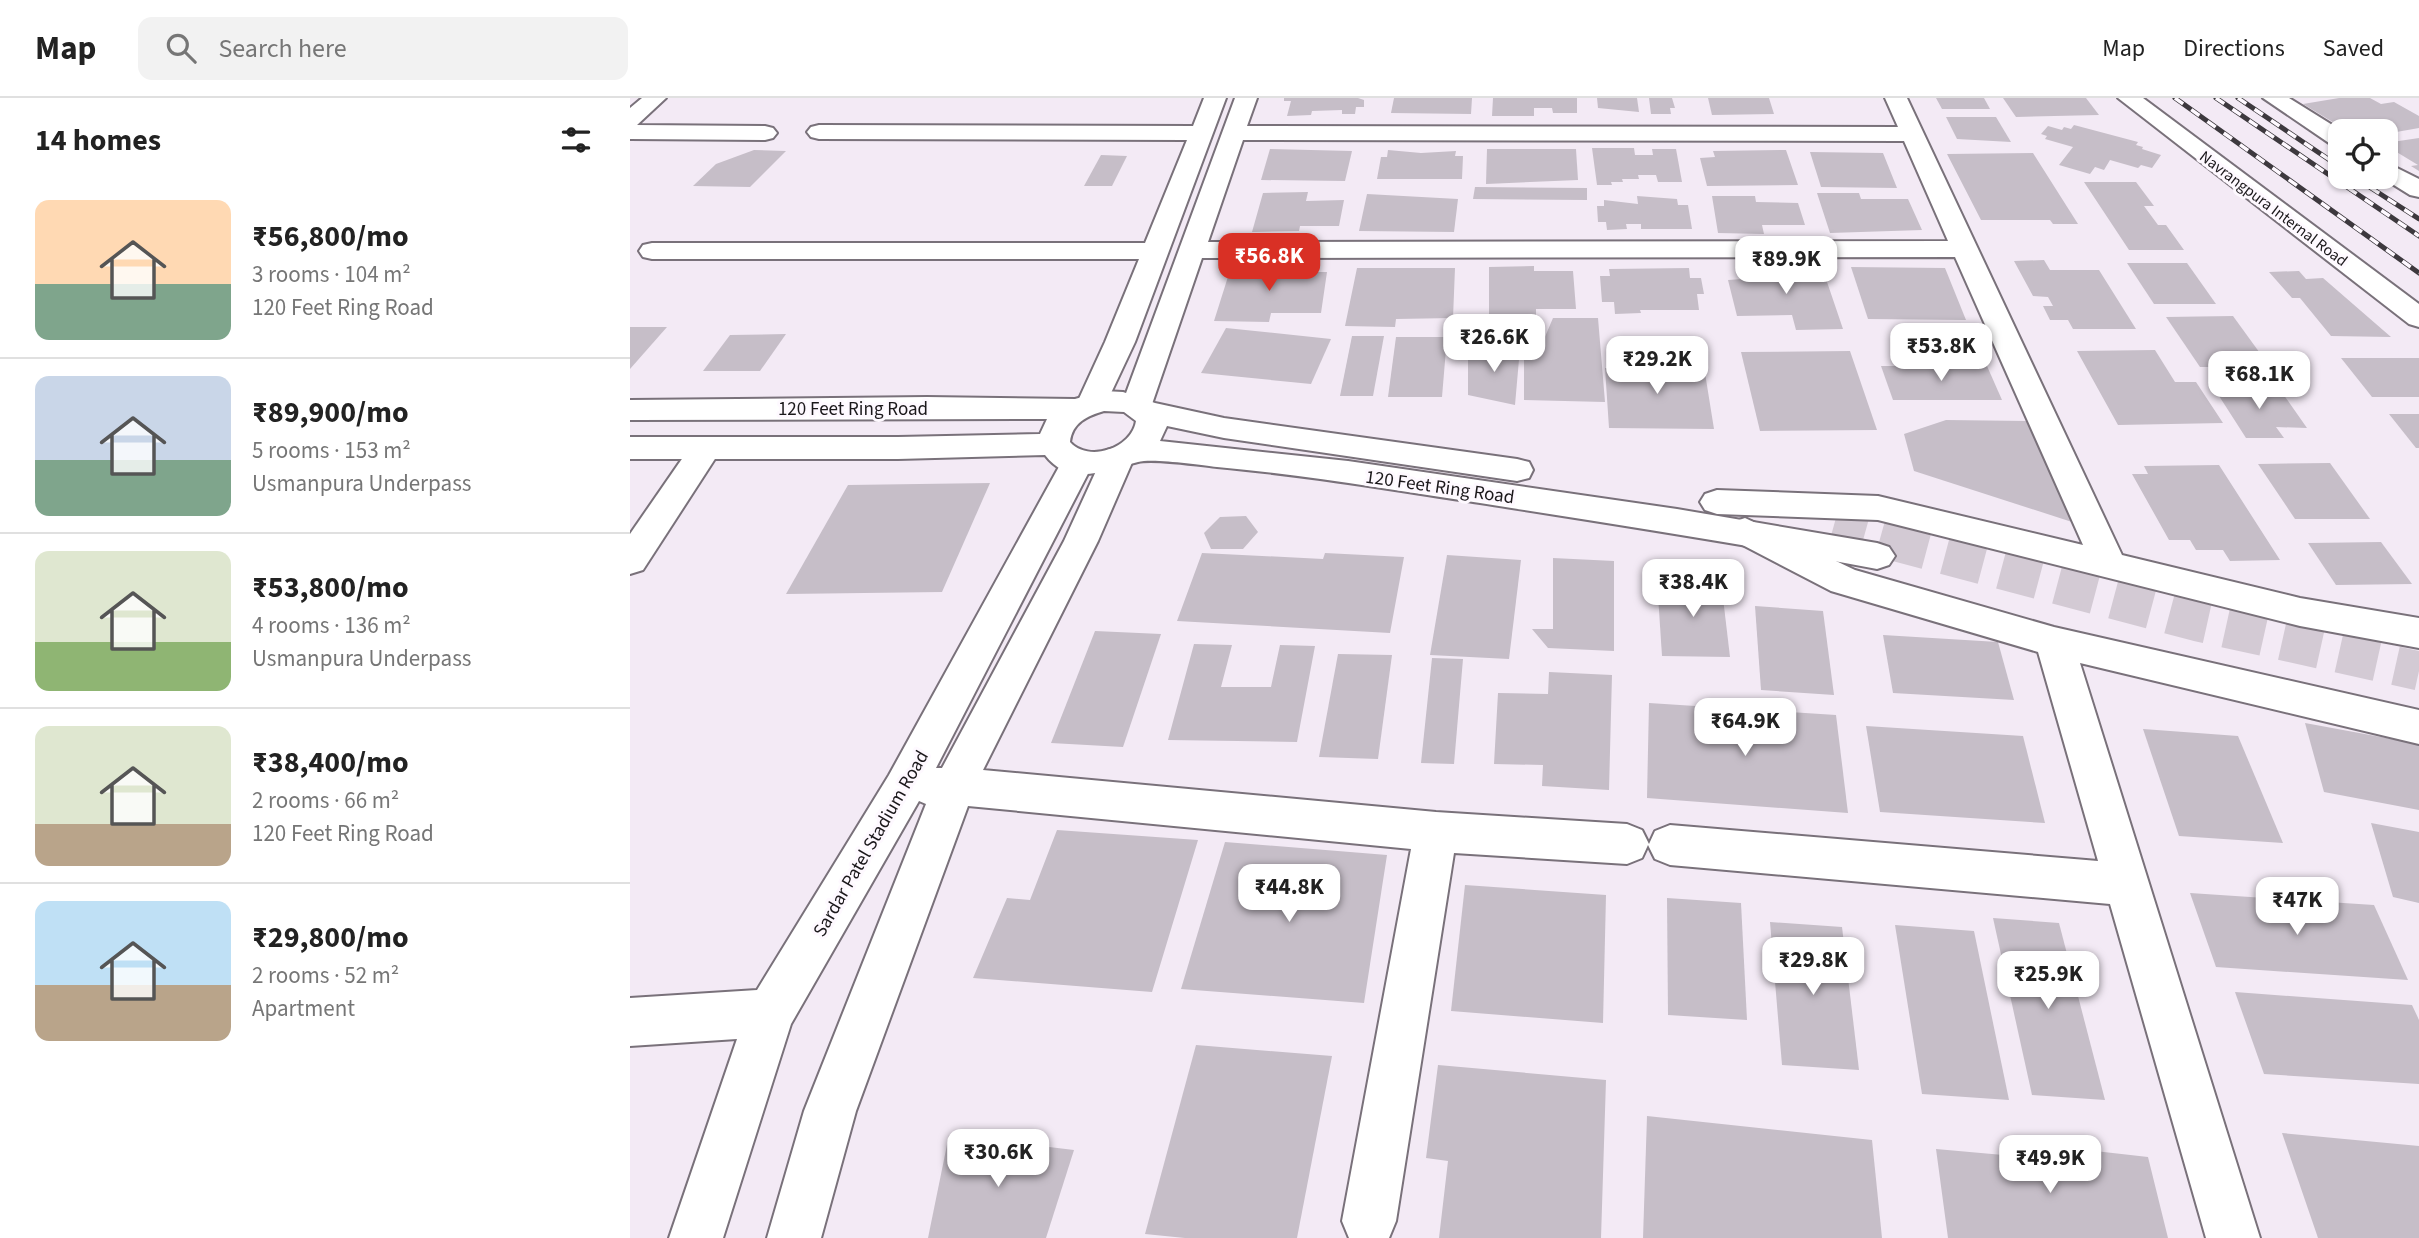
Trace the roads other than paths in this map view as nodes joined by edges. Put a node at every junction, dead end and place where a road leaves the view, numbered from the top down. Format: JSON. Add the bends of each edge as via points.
{"nodes":[{"id":1,"x":655,"y":98,"type":"edge"},
{"id":2,"x":1215,"y":98,"type":"edge"},
{"id":3,"x":1246,"y":98,"type":"edge"},
{"id":4,"x":1896,"y":98,"type":"edge"},
{"id":5,"x":2129,"y":98,"type":"edge"},
{"id":6,"x":2274,"y":98,"type":"edge"},
{"id":7,"x":630,"y":120,"type":"edge"},
{"id":8,"x":630,"y":132,"type":"edge"},
{"id":9,"x":819,"y":132,"type":"dead end"},
{"id":10,"x":2328,"y":132,"type":"edge"},
{"id":11,"x":765,"y":133,"type":"dead end"},
{"id":12,"x":1202,"y":133,"type":"junction"},
{"id":13,"x":1233,"y":133,"type":"junction"},
{"id":14,"x":1912,"y":134,"type":"junction"},
{"id":15,"x":2398,"y":177,"type":"edge"},
{"id":16,"x":2419,"y":190,"type":"edge"},
{"id":17,"x":1965,"y":249,"type":"junction"},
{"id":18,"x":1192,"y":250,"type":"junction"},
{"id":19,"x":652,"y":251,"type":"dead end"},
{"id":20,"x":1156,"y":251,"type":"junction"},
{"id":21,"x":2419,"y":318,"type":"edge"},
{"id":22,"x":1084,"y":406,"type":"junction"},
{"id":23,"x":1141,"y":407,"type":"junction"},
{"id":24,"x":630,"y":410,"type":"edge"},
{"id":25,"x":630,"y":448,"type":"edge"},
{"id":26,"x":706,"y":448,"type":"junction"},
{"id":27,"x":1096,"y":453,"type":"junction"},
{"id":28,"x":1717,"y":502,"type":"junction"},
{"id":29,"x":1834,"y":525,"type":"tunnel mouth"},
{"id":30,"x":1745,"y":531,"type":"junction"},
{"id":31,"x":1877,"y":556,"type":"tunnel mouth"},
{"id":32,"x":630,"y":561,"type":"edge"},
{"id":33,"x":2109,"y":565,"type":"junction"},
{"id":34,"x":2419,"y":634,"type":"edge"},
{"id":35,"x":2054,"y":642,"type":"junction"},
{"id":36,"x":2419,"y":727,"type":"edge"},
{"id":37,"x":954,"y":786,"type":"junction"},
{"id":38,"x":904,"y":788,"type":"junction"},
{"id":39,"x":1436,"y":832,"type":"junction"},
{"id":40,"x":1627,"y":844,"type":"dead end"},
{"id":41,"x":1670,"y":845,"type":"dead end"},
{"id":42,"x":2127,"y":884,"type":"junction"},
{"id":43,"x":770,"y":1013,"type":"junction"},
{"id":44,"x":630,"y":1022,"type":"edge"},
{"id":45,"x":1369,"y":1221,"type":"dead end"},
{"id":46,"x":696,"y":1238,"type":"edge"},
{"id":47,"x":794,"y":1238,"type":"edge"},
{"id":48,"x":2234,"y":1238,"type":"edge"}],
"edges":[{"from":1,"to":7,"type":"street"},
{"from":2,"to":12,"type":"street"},
{"from":3,"to":13,"type":"street"},
{"from":4,"to":14,"type":"street"},
{"from":5,"to":21,"type":"street","name":"Navrangpura Internal Road"},
{"from":6,"to":10,"type":"street"},
{"from":8,"to":11,"type":"street"},
{"from":9,"to":12,"type":"street"},
{"from":12,"to":20,"type":"street"},
{"from":13,"to":14,"type":"street"},
{"from":13,"to":18,"type":"street"},
{"from":14,"to":17,"type":"street"},
{"from":15,"to":16,"type":"street"},
{"from":17,"to":18,"type":"street"},
{"from":17,"to":33,"type":"street"},
{"from":18,"to":23,"type":"street"},
{"from":19,"to":20,"type":"street"},
{"from":20,"to":22,"type":"street","via":[[1120,342]]},
{"from":22,"to":23,"type":"street","name":"120 Feet Ring Road","via":[[1116,400]]},
{"from":22,"to":24,"type":"street","name":"120 Feet Ring Road"},
{"from":22,"to":27,"type":"street","via":[[1058,425]]},
{"from":23,"to":27,"type":"street","via":[[1151,419],[1144,440]]},
{"from":23,"to":28,"type":"street","name":"120 Feet Ring Road","via":[[1224,428]]},
{"from":25,"to":26,"type":"street","name":"120 Feet Ring Road"},
{"from":26,"to":27,"type":"street","name":"120 Feet Ring Road"},
{"from":26,"to":32,"type":"street"},
{"from":27,"to":30,"type":"street","name":"120 Feet Ring Road","via":[[1227,456]]},
{"from":27,"to":37,"type":"street","via":[[1081,541]]},
{"from":27,"to":38,"type":"street","name":"Sardar Patel Stadium Road"},
{"from":28,"to":29,"type":"street"},
{"from":28,"to":33,"type":"street","via":[[1878,508]]},
{"from":30,"to":31,"type":"street","name":"120 Feet Ring Road"},
{"from":30,"to":35,"type":"street","via":[[1844,581]]},
{"from":33,"to":34,"type":"street","via":[[2300,612]]},
{"from":35,"to":36,"type":"street"},
{"from":35,"to":42,"type":"street"},
{"from":37,"to":38,"type":"street"},
{"from":37,"to":39,"type":"street"},
{"from":37,"to":47,"type":"street","via":[[830,1111]]},
{"from":38,"to":43,"type":"street","name":"Sardar Patel Stadium Road"},
{"from":39,"to":40,"type":"street"},
{"from":39,"to":45,"type":"street"},
{"from":41,"to":42,"type":"street"},
{"from":42,"to":48,"type":"street"},
{"from":43,"to":44,"type":"street"},
{"from":43,"to":46,"type":"street","name":"Sardar Patel Stadium Road"}]}
